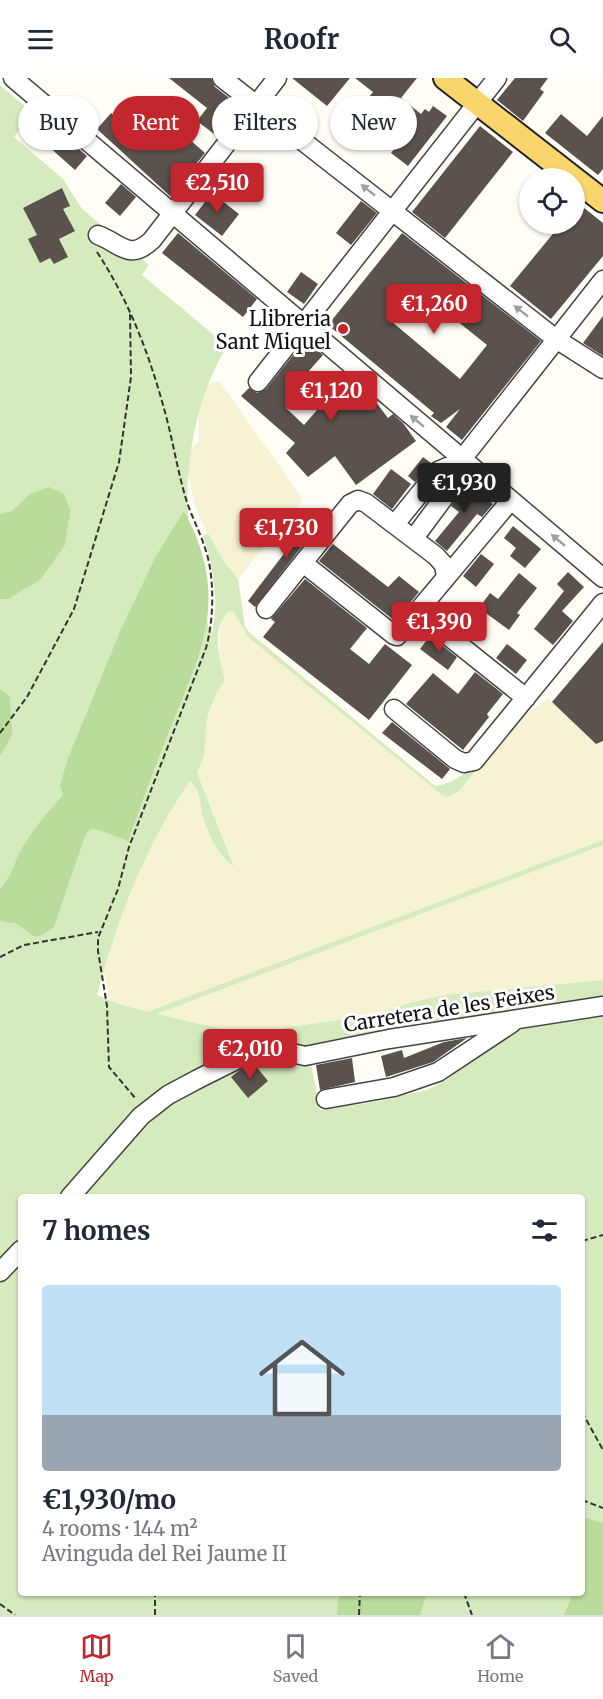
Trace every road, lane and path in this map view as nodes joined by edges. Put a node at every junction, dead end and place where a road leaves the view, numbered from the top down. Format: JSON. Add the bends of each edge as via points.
{"nodes":[{"id":1,"x":13,"y":78,"type":"edge"},
{"id":2,"x":222,"y":78,"type":"edge"},
{"id":3,"x":277,"y":78,"type":"edge"},
{"id":4,"x":445,"y":78,"type":"edge"},
{"id":5,"x":496,"y":78,"type":"edge"},
{"id":6,"x":246,"y":96,"type":"edge"},
{"id":7,"x":263,"y":96,"type":"edge"},
{"id":8,"x":477,"y":103,"type":"junction"},
{"id":9,"x":221,"y":150,"type":"edge"},
{"id":10,"x":316,"y":150,"type":"edge"},
{"id":11,"x":603,"y":201,"type":"edge"},
{"id":12,"x":393,"y":210,"type":"junction"},
{"id":13,"x":172,"y":212,"type":"junction"},
{"id":14,"x":98,"y":235,"type":"joint"},
{"id":15,"x":603,"y":280,"type":"edge"},
{"id":16,"x":130,"y":310,"type":"junction"},
{"id":17,"x":304,"y":324,"type":"junction"},
{"id":18,"x":556,"y":339,"type":"junction"},
{"id":19,"x":603,"y":369,"type":"edge"},
{"id":20,"x":258,"y":382,"type":"dead end"},
{"id":21,"x":458,"y":463,"type":"junction"},
{"id":22,"x":511,"y":500,"type":"junction"},
{"id":23,"x":395,"y":524,"type":"junction"},
{"id":24,"x":414,"y":538,"type":"junction"},
{"id":25,"x":303,"y":563,"type":"junction"},
{"id":26,"x":446,"y":577,"type":"junction"},
{"id":27,"x":603,"y":578,"type":"edge"},
{"id":28,"x":603,"y":603,"type":"edge"},
{"id":29,"x":266,"y":609,"type":"dead end"},
{"id":30,"x":417,"y":611,"type":"junction"},
{"id":31,"x":526,"y":698,"type":"junction"},
{"id":32,"x":394,"y":709,"type":"dead end"},
{"id":33,"x":0,"y":733,"type":"edge"},
{"id":34,"x":100,"y":932,"type":"junction"},
{"id":35,"x":0,"y":957,"type":"edge"},
{"id":36,"x":603,"y":1005,"type":"edge"},
{"id":37,"x":515,"y":1019,"type":"junction"},
{"id":38,"x":326,"y":1099,"type":"dead end"},
{"id":39,"x":137,"y":1120,"type":"junction"},
{"id":40,"x":73,"y":1194,"type":"edge"},
{"id":41,"x":603,"y":1235,"type":"edge"},
{"id":42,"x":585,"y":1240,"type":"edge"},
{"id":43,"x":18,"y":1253,"type":"edge"},
{"id":44,"x":0,"y":1272,"type":"edge"},
{"id":45,"x":585,"y":1417,"type":"edge"},
{"id":46,"x":603,"y":1450,"type":"edge"},
{"id":47,"x":585,"y":1501,"type":"edge"},
{"id":48,"x":603,"y":1508,"type":"edge"},
{"id":49,"x":156,"y":1596,"type":"edge"},
{"id":50,"x":360,"y":1596,"type":"edge"},
{"id":51,"x":465,"y":1596,"type":"edge"},
{"id":52,"x":0,"y":1604,"type":"edge"},
{"id":53,"x":359,"y":1610,"type":"junction"},
{"id":54,"x":15,"y":1615,"type":"edge"},
{"id":55,"x":155,"y":1615,"type":"edge"},
{"id":56,"x":358,"y":1615,"type":"edge"},
{"id":57,"x":365,"y":1615,"type":"edge"},
{"id":58,"x":472,"y":1615,"type":"edge"}],
"edges":[{"from":1,"to":13,"type":"street"},
{"from":2,"to":6,"type":"street"},
{"from":3,"to":7,"type":"street"},
{"from":4,"to":8,"type":"main road"},
{"from":5,"to":8,"type":"street"},
{"from":8,"to":11,"type":"main road"},
{"from":8,"to":12,"type":"street"},
{"from":9,"to":13,"type":"street"},
{"from":12,"to":10,"type":"street","one_way":true},
{"from":12,"to":17,"type":"street"},
{"from":18,"to":12,"type":"street","one_way":true},
{"from":13,"to":14,"type":"street","via":[[152,240],[136,250],[125,250]]},
{"from":13,"to":17,"type":"street"},
{"from":14,"to":16,"type":"path","via":[[93,239],[93,247]]},
{"from":15,"to":18,"type":"street"},
{"from":16,"to":33,"type":"path","via":[[131,377],[119,462],[78,598],[27,697]]},
{"from":16,"to":34,"type":"path","via":[[159,392],[188,507],[206,549],[212,615],[206,648]]},
{"from":17,"to":20,"type":"street"},
{"from":21,"to":17,"type":"street","one_way":true},
{"from":18,"to":19,"type":"street"},
{"from":18,"to":21,"type":"street"},
{"from":21,"to":22,"type":"street"},
{"from":21,"to":23,"type":"street","via":[[438,471]]},
{"from":21,"to":24,"type":"street","via":[[454,484]]},
{"from":22,"to":26,"type":"street"},
{"from":27,"to":22,"type":"street","one_way":true},
{"from":23,"to":24,"type":"street"},
{"from":23,"to":25,"type":"street","via":[[358,500],[350,504]]},
{"from":24,"to":26,"type":"street","via":[[441,561]]},
{"from":25,"to":29,"type":"street"},
{"from":25,"to":30,"type":"street","via":[[394,635],[401,633]]},
{"from":26,"to":30,"type":"street"},
{"from":28,"to":31,"type":"street"},
{"from":30,"to":31,"type":"street"},
{"from":31,"to":32,"type":"street","via":[[474,761],[464,763]]},
{"from":34,"to":35,"type":"path","via":[[24,945]]},
{"from":34,"to":39,"type":"path","via":[[98,951],[107,1000],[109,1067],[137,1101]]},
{"from":36,"to":37,"type":"street","name":"Carretera de les Feixes"},
{"from":37,"to":38,"type":"street","via":[[438,1072],[394,1087]]},
{"from":37,"to":39,"type":"street","name":"Carretera de les Feixes","via":[[305,1056],[274,1049],[262,1051],[168,1095]]},
{"from":39,"to":40,"type":"street","name":"Carretera de les Feixes"},
{"from":41,"to":42,"type":"path"},
{"from":43,"to":44,"type":"street"},
{"from":45,"to":46,"type":"path"},
{"from":47,"to":48,"type":"path"},
{"from":49,"to":55,"type":"path"},
{"from":50,"to":53,"type":"path"},
{"from":51,"to":58,"type":"path"},
{"from":52,"to":54,"type":"path"},
{"from":53,"to":56,"type":"path"},
{"from":53,"to":57,"type":"path"}]}
